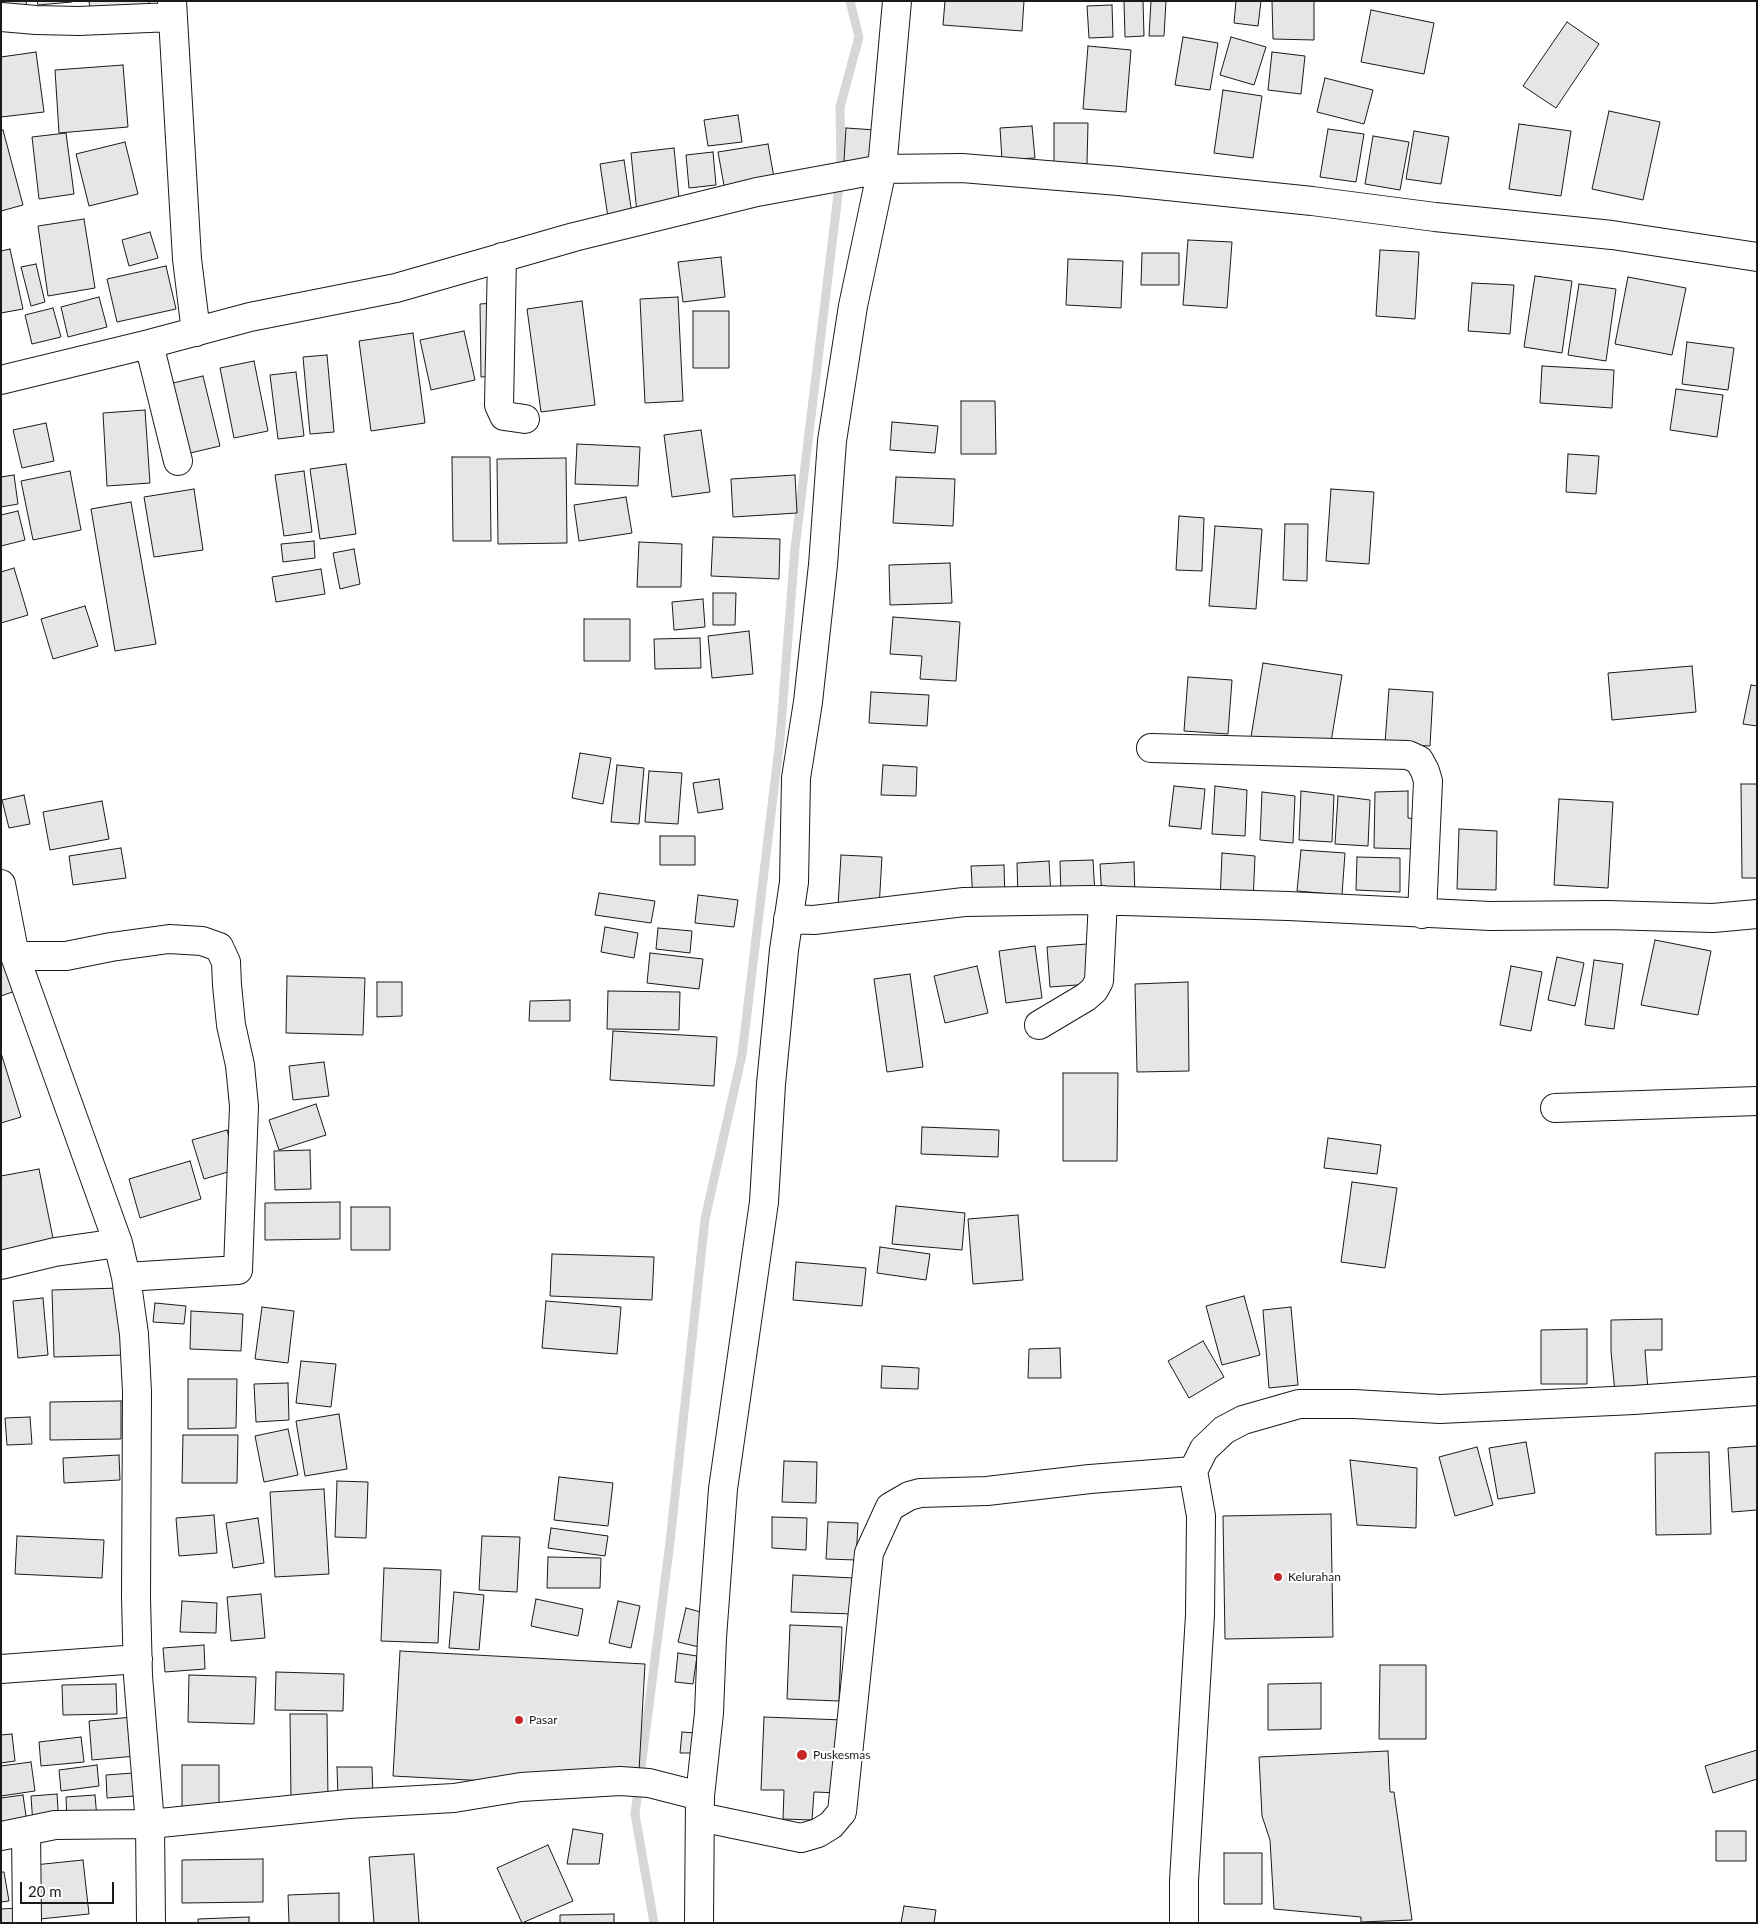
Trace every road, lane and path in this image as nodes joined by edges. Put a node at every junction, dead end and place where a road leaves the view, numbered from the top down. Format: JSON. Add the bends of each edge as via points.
{"nodes":[{"id":1,"x":897,"y":1,"type":"edge"},
{"id":2,"x":172,"y":9,"type":"edge"},
{"id":3,"x":1,"y":17,"type":"edge"},
{"id":4,"x":871,"y":172,"type":"junction"},
{"id":5,"x":502,"y":257,"type":"junction"},
{"id":6,"x":1757,"y":258,"type":"edge"},
{"id":7,"x":196,"y":332,"type":"junction"},
{"id":8,"x":149,"y":344,"type":"junction"},
{"id":9,"x":1,"y":380,"type":"edge"},
{"id":10,"x":526,"y":419,"type":"dead end"},
{"id":11,"x":178,"y":461,"type":"dead end"},
{"id":12,"x":1151,"y":748,"type":"dead end"},
{"id":13,"x":1,"y":884,"type":"edge"},
{"id":14,"x":1103,"y":900,"type":"junction"},
{"id":15,"x":1422,"y":914,"type":"junction"},
{"id":16,"x":1757,"y":914,"type":"edge"},
{"id":17,"x":788,"y":919,"type":"junction"},
{"id":18,"x":15,"y":956,"type":"junction"},
{"id":19,"x":1039,"y":1025,"type":"dead end"},
{"id":20,"x":1757,"y":1101,"type":"edge"},
{"id":21,"x":1555,"y":1108,"type":"dead end"},
{"id":22,"x":118,"y":1243,"type":"junction"},
{"id":23,"x":1,"y":1265,"type":"edge"},
{"id":24,"x":126,"y":1276,"type":"junction"},
{"id":25,"x":1757,"y":1390,"type":"edge"},
{"id":26,"x":1193,"y":1471,"type":"junction"},
{"id":27,"x":138,"y":1659,"type":"junction"},
{"id":28,"x":1,"y":1669,"type":"edge"},
{"id":29,"x":700,"y":1807,"type":"junction"},
{"id":30,"x":150,"y":1824,"type":"junction"},
{"id":31,"x":14,"y":1834,"type":"edge"},
{"id":32,"x":27,"y":1923,"type":"edge"},
{"id":33,"x":151,"y":1923,"type":"edge"},
{"id":34,"x":699,"y":1923,"type":"edge"},
{"id":35,"x":1184,"y":1923,"type":"edge"}],
"edges":[{"from":1,"to":4,"type":"street"},
{"from":2,"to":3,"type":"street","via":[[79,21]]},
{"from":2,"to":7,"type":"street","via":[[187,260]]},
{"from":4,"to":5,"type":"street","via":[[758,192]]},
{"from":4,"to":6,"type":"street","via":[[962,168],[1119,181],[1612,235]]},
{"from":4,"to":17,"type":"street","via":[[832,441],[823,565],[796,778],[794,882]]},
{"from":5,"to":7,"type":"street","via":[[396,288],[250,317]]},
{"from":5,"to":10,"type":"street","via":[[499,405],[504,416]]},
{"from":7,"to":8,"type":"street"},
{"from":8,"to":9,"type":"street"},
{"from":8,"to":11,"type":"street"},
{"from":12,"to":15,"type":"street","via":[[1408,755],[1419,760],[1428,781]]},
{"from":13,"to":18,"type":"street"},
{"from":14,"to":15,"type":"street"},
{"from":14,"to":17,"type":"street","via":[[964,902],[814,920]]},
{"from":14,"to":19,"type":"street","via":[[1099,982],[1086,997]]},
{"from":15,"to":16,"type":"street","via":[[1713,918]]},
{"from":17,"to":29,"type":"street","via":[[771,1084],[764,1202],[723,1488]]},
{"from":18,"to":22,"type":"street"},
{"from":18,"to":24,"type":"street","via":[[66,956],[111,947],[178,940],[202,941],[219,947],[226,962],[231,1025],[240,1065],[244,1106],[238,1270]]},
{"from":20,"to":21,"type":"street"},
{"from":22,"to":23,"type":"street","via":[[55,1252]]},
{"from":22,"to":24,"type":"street"},
{"from":24,"to":27,"type":"street","via":[[137,1392]]},
{"from":25,"to":26,"type":"street","via":[[1634,1400],[1440,1409],[1299,1404],[1244,1420],[1224,1430],[1204,1449]]},
{"from":26,"to":29,"type":"street","via":[[1090,1478],[987,1491],[920,1493],[900,1500],[890,1507],[869,1553],[842,1812],[831,1825],[801,1838]]},
{"from":26,"to":35,"type":"street","via":[[1201,1516],[1200,1616]]},
{"from":27,"to":28,"type":"street"},
{"from":27,"to":30,"type":"street"},
{"from":29,"to":30,"type":"street","via":[[649,1783],[620,1781],[521,1787],[454,1798],[348,1804]]},
{"from":29,"to":34,"type":"street"},
{"from":30,"to":31,"type":"street","via":[[55,1824]]},
{"from":30,"to":33,"type":"street"},
{"from":31,"to":32,"type":"street"}]}
